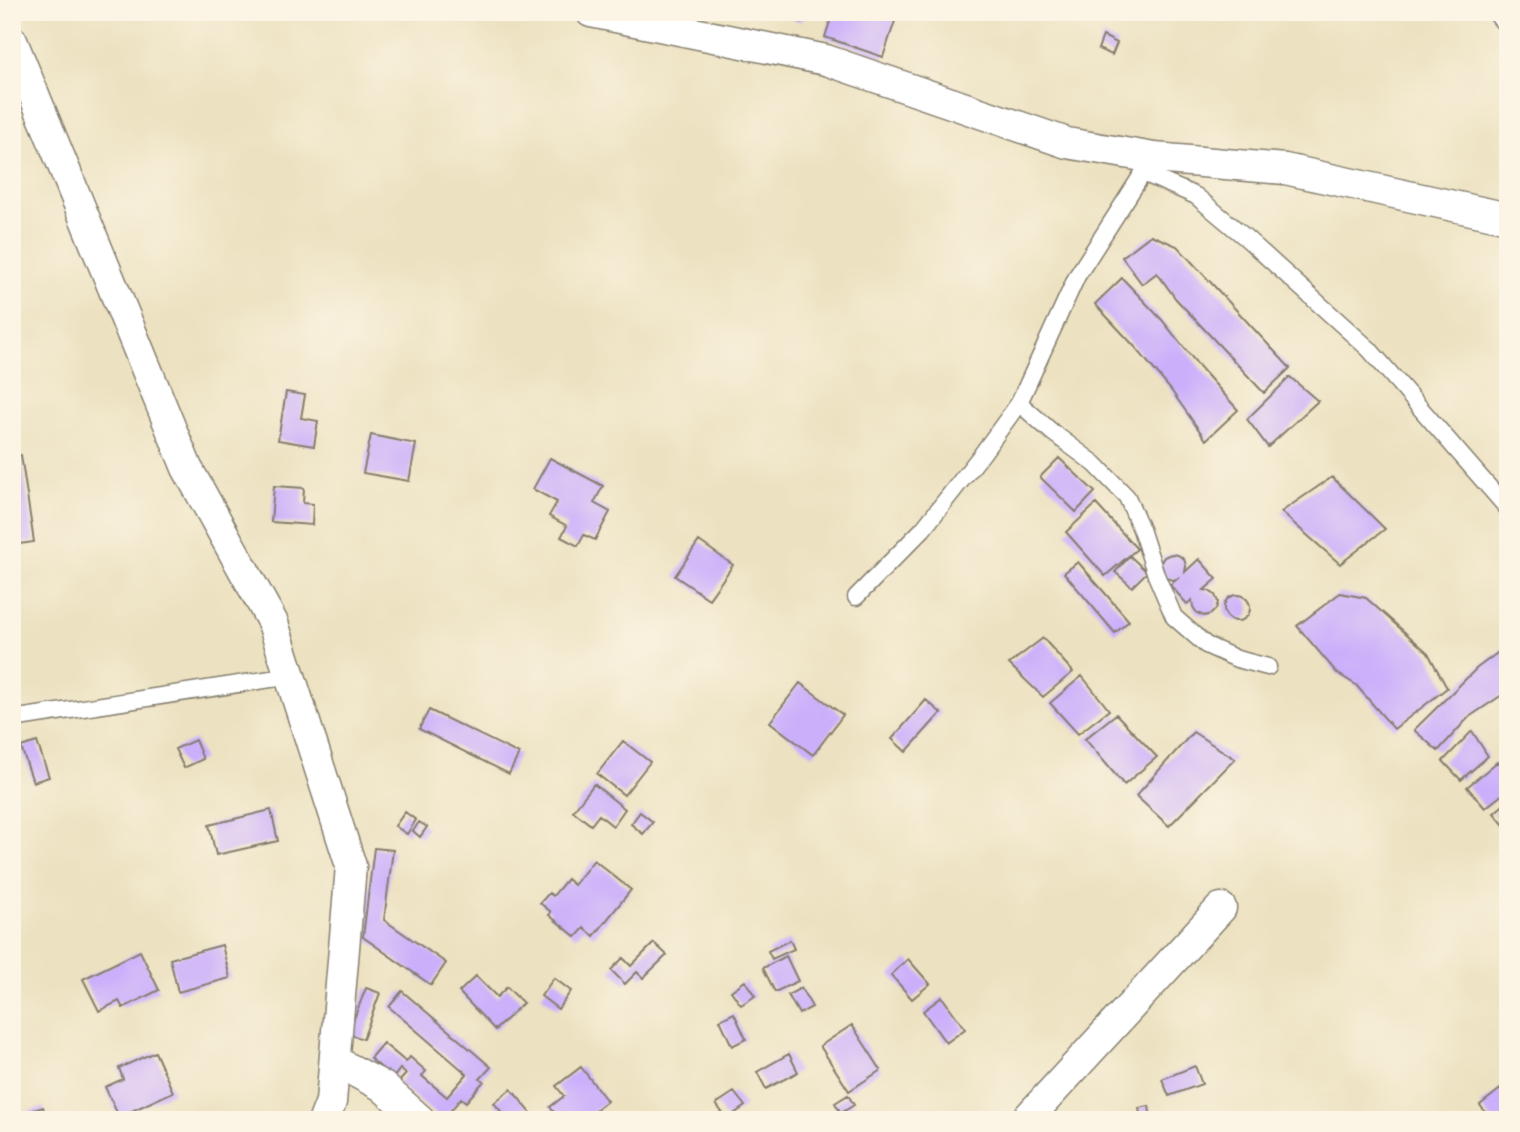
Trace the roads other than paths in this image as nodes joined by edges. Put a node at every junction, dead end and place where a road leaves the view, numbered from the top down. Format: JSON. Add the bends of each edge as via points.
{"nodes":[{"id":1,"x":591,"y":12,"type":"edge"},
{"id":2,"x":1504,"y":12,"type":"edge"},
{"id":3,"x":1508,"y":16,"type":"edge"},
{"id":4,"x":12,"y":41,"type":"edge"},
{"id":5,"x":1148,"y":165,"type":"junction"},
{"id":6,"x":1508,"y":218,"type":"edge"},
{"id":7,"x":1018,"y":403,"type":"junction"},
{"id":8,"x":1508,"y":509,"type":"edge"},
{"id":9,"x":856,"y":597,"type":"dead end"},
{"id":10,"x":1268,"y":667,"type":"dead end"},
{"id":11,"x":290,"y":676,"type":"junction"},
{"id":12,"x":12,"y":719,"type":"edge"},
{"id":13,"x":1221,"y":908,"type":"dead end"},
{"id":14,"x":335,"y":1061,"type":"junction"},
{"id":15,"x":324,"y":1120,"type":"edge"},
{"id":16,"x":420,"y":1120,"type":"edge"},
{"id":17,"x":1026,"y":1120,"type":"edge"}],
"edges":[{"from":1,"to":5,"type":"street","via":[[826,60],[1067,143]]},
{"from":2,"to":3,"type":"street"},
{"from":4,"to":11,"type":"street","via":[[187,468],[273,623]]},
{"from":5,"to":6,"type":"street","via":[[1285,169]]},
{"from":5,"to":7,"type":"lane","via":[[1077,276]]},
{"from":5,"to":8,"type":"lane","via":[[1196,196],[1368,349]]},
{"from":7,"to":9,"type":"lane","via":[[923,529]]},
{"from":7,"to":10,"type":"lane","via":[[1095,464],[1127,497],[1174,617],[1206,645]]},
{"from":11,"to":12,"type":"lane"},
{"from":11,"to":14,"type":"street","via":[[351,866]]},
{"from":13,"to":17,"type":"street"},
{"from":14,"to":15,"type":"street","via":[[331,1102]]},
{"from":14,"to":16,"type":"street","via":[[382,1086]]}]}
